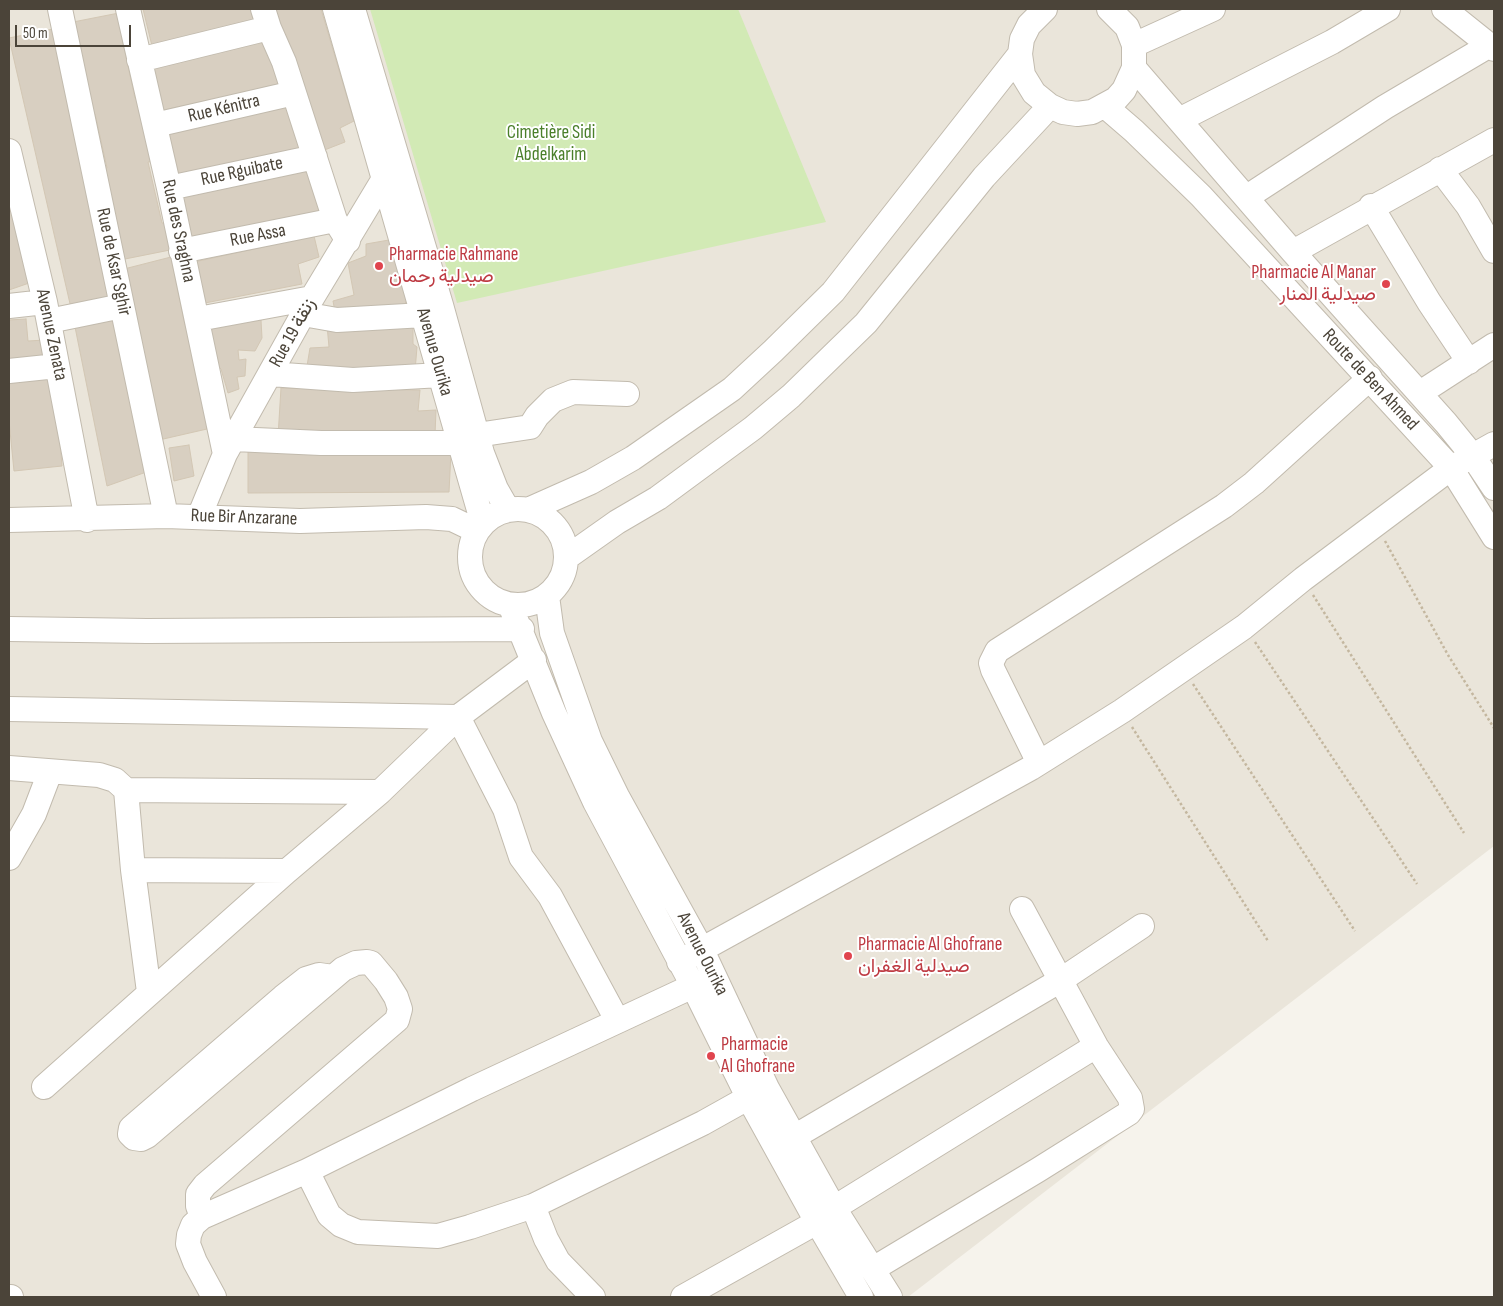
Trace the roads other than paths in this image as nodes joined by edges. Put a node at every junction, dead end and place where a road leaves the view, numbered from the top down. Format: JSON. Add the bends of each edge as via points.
{"nodes":[{"id":1,"x":60,"y":9,"type":"edge"},
{"id":2,"x":128,"y":9,"type":"edge"},
{"id":3,"x":335,"y":9,"type":"edge"},
{"id":4,"x":353,"y":9,"type":"edge"},
{"id":5,"x":1045,"y":9,"type":"edge"},
{"id":6,"x":1109,"y":9,"type":"edge"},
{"id":7,"x":1214,"y":9,"type":"edge"},
{"id":8,"x":1388,"y":9,"type":"edge"},
{"id":9,"x":1444,"y":9,"type":"edge"},
{"id":10,"x":266,"y":18,"type":"edge"},
{"id":11,"x":1492,"y":47,"type":"edge"},
{"id":12,"x":1020,"y":54,"type":"junction"},
{"id":13,"x":1134,"y":56,"type":"junction"},
{"id":14,"x":140,"y":60,"type":"junction"},
{"id":15,"x":294,"y":92,"type":"junction"},
{"id":16,"x":1050,"y":106,"type":"junction"},
{"id":17,"x":1106,"y":106,"type":"junction"},
{"id":18,"x":1181,"y":120,"type":"junction"},
{"id":19,"x":155,"y":125,"type":"junction"},
{"id":20,"x":1494,"y":140,"type":"edge"},
{"id":21,"x":397,"y":155,"type":"junction"},
{"id":22,"x":315,"y":157,"type":"junction"},
{"id":23,"x":10,"y":160,"type":"edge"},
{"id":24,"x":1440,"y":169,"type":"junction"},
{"id":25,"x":384,"y":180,"type":"junction"},
{"id":26,"x":169,"y":188,"type":"junction"},
{"id":27,"x":1247,"y":197,"type":"junction"},
{"id":28,"x":1371,"y":206,"type":"junction"},
{"id":29,"x":335,"y":220,"type":"junction"},
{"id":30,"x":348,"y":240,"type":"junction"},
{"id":31,"x":181,"y":251,"type":"junction"},
{"id":32,"x":1494,"y":251,"type":"edge"},
{"id":33,"x":1293,"y":252,"type":"junction"},
{"id":34,"x":9,"y":306,"type":"edge"},
{"id":35,"x":122,"y":306,"type":"junction"},
{"id":36,"x":308,"y":306,"type":"junction"},
{"id":37,"x":47,"y":312,"type":"junction"},
{"id":38,"x":424,"y":315,"type":"junction"},
{"id":39,"x":198,"y":319,"type":"junction"},
{"id":40,"x":1494,"y":345,"type":"edge"},
{"id":41,"x":1469,"y":362,"type":"junction"},
{"id":42,"x":58,"y":366,"type":"junction"},
{"id":43,"x":9,"y":371,"type":"edge"},
{"id":44,"x":270,"y":374,"type":"junction"},
{"id":45,"x":441,"y":375,"type":"junction"},
{"id":46,"x":1370,"y":378,"type":"junction"},
{"id":47,"x":1420,"y":393,"type":"junction"},
{"id":48,"x":627,"y":394,"type":"dead end"},
{"id":49,"x":468,"y":439,"type":"junction"},
{"id":50,"x":1494,"y":444,"type":"edge"},
{"id":51,"x":230,"y":446,"type":"junction"},
{"id":52,"x":1472,"y":455,"type":"junction"},
{"id":53,"x":1451,"y":468,"type":"junction"},
{"id":54,"x":1494,"y":488,"type":"edge"},
{"id":55,"x":518,"y":510,"type":"junction"},
{"id":56,"x":166,"y":516,"type":"junction"},
{"id":57,"x":199,"y":517,"type":"junction"},
{"id":58,"x":9,"y":520,"type":"edge"},
{"id":59,"x":87,"y":520,"type":"junction"},
{"id":60,"x":480,"y":528,"type":"junction"},
{"id":61,"x":1494,"y":537,"type":"edge"},
{"id":62,"x":566,"y":558,"type":"junction"},
{"id":63,"x":547,"y":596,"type":"junction"},
{"id":64,"x":510,"y":605,"type":"junction"},
{"id":65,"x":9,"y":629,"type":"edge"},
{"id":66,"x":522,"y":629,"type":"junction"},
{"id":67,"x":534,"y":660,"type":"junction"},
{"id":68,"x":9,"y":709,"type":"edge"},
{"id":69,"x":458,"y":716,"type":"junction"},
{"id":70,"x":1039,"y":763,"type":"junction"},
{"id":71,"x":9,"y":768,"type":"edge"},
{"id":72,"x":50,"y":772,"type":"junction"},
{"id":73,"x":126,"y":790,"type":"junction"},
{"id":74,"x":380,"y":792,"type":"junction"},
{"id":75,"x":9,"y":858,"type":"edge"},
{"id":76,"x":133,"y":870,"type":"junction"},
{"id":77,"x":287,"y":871,"type":"junction"},
{"id":78,"x":1022,"y":909,"type":"dead end"},
{"id":79,"x":1142,"y":926,"type":"dead end"},
{"id":80,"x":702,"y":950,"type":"junction"},
{"id":81,"x":679,"y":962,"type":"junction"},
{"id":82,"x":333,"y":977,"type":"junction"},
{"id":83,"x":1061,"y":980,"type":"junction"},
{"id":84,"x":693,"y":986,"type":"junction"},
{"id":85,"x":150,"y":992,"type":"junction"},
{"id":86,"x":617,"y":1020,"type":"junction"},
{"id":87,"x":1096,"y":1046,"type":"junction"},
{"id":88,"x":44,"y":1088,"type":"dead end"},
{"id":89,"x":758,"y":1092,"type":"junction"},
{"id":90,"x":794,"y":1137,"type":"junction"},
{"id":91,"x":307,"y":1171,"type":"junction"},
{"id":92,"x":533,"y":1206,"type":"junction"},
{"id":93,"x":825,"y":1216,"type":"junction"},
{"id":94,"x":202,"y":1217,"type":"junction"},
{"id":95,"x":873,"y":1269,"type":"junction"},
{"id":96,"x":214,"y":1297,"type":"edge"},
{"id":97,"x":593,"y":1297,"type":"edge"},
{"id":98,"x":683,"y":1297,"type":"edge"},
{"id":99,"x":861,"y":1297,"type":"edge"},
{"id":100,"x":890,"y":1297,"type":"edge"}],
"edges":[{"from":1,"to":35,"type":"street","name":"Rue de Ksar Sghir"},
{"from":2,"to":14,"type":"street","name":"Rue des Sraghna"},
{"from":3,"to":25,"type":"street","name":"Avenue Ourika"},
{"from":4,"to":21,"type":"street","name":"Avenue Ourika"},
{"from":5,"to":12,"type":"street","via":[[1029,25],[1022,39]]},
{"from":6,"to":13,"type":"street","name":"Route de Ben Ahmed","via":[[1127,27]]},
{"from":7,"to":13,"type":"street"},
{"from":8,"to":18,"type":"street","via":[[1332,42]]},
{"from":9,"to":11,"type":"street"},
{"from":10,"to":14,"type":"street"},
{"from":10,"to":15,"type":"street"},
{"from":11,"to":27,"type":"street","via":[[1385,108]]},
{"from":12,"to":16,"type":"street","via":[[1023,75],[1034,93]]},
{"from":12,"to":55,"type":"street","via":[[833,292],[732,389],[634,458],[591,482]]},
{"from":13,"to":17,"type":"street","via":[[1124,90]]},
{"from":13,"to":18,"type":"street","name":"Route de Ben Ahmed"},
{"from":14,"to":19,"type":"street","name":"Rue des Sraghna"},
{"from":15,"to":19,"type":"street","name":"Rue Kénitra"},
{"from":15,"to":22,"type":"street"},
{"from":16,"to":17,"type":"street","via":[[1077,114]]},
{"from":16,"to":62,"type":"street","via":[[984,177],[866,323],[791,396],[658,498]]},
{"from":17,"to":46,"type":"street","name":"Route de Ben Ahmed","via":[[1201,196]]},
{"from":18,"to":27,"type":"street","name":"Route de Ben Ahmed"},
{"from":19,"to":26,"type":"street","name":"Rue des Sraghna"},
{"from":20,"to":24,"type":"street"},
{"from":21,"to":25,"type":"street","name":"Rue 19 زنقة"},
{"from":21,"to":49,"type":"street","name":"Avenue Ourika"},
{"from":22,"to":26,"type":"street","name":"Rue Rguibate"},
{"from":22,"to":29,"type":"street"},
{"from":23,"to":37,"type":"street","name":"Avenue Zenata"},
{"from":24,"to":28,"type":"street"},
{"from":24,"to":32,"type":"street","via":[[1468,206]]},
{"from":25,"to":30,"type":"street","name":"Rue 19 زنقة"},
{"from":25,"to":38,"type":"street","name":"Avenue Ourika"},
{"from":26,"to":31,"type":"street","name":"Rue des Sraghna"},
{"from":27,"to":33,"type":"street","name":"Route de Ben Ahmed"},
{"from":28,"to":33,"type":"street"},
{"from":28,"to":41,"type":"street"},
{"from":29,"to":30,"type":"street"},
{"from":29,"to":31,"type":"street","name":"Rue Assa"},
{"from":30,"to":36,"type":"street","name":"Rue 19 زنقة"},
{"from":31,"to":39,"type":"street","name":"Rue des Sraghna"},
{"from":33,"to":47,"type":"street","name":"Route de Ben Ahmed"},
{"from":34,"to":37,"type":"street"},
{"from":35,"to":37,"type":"street"},
{"from":35,"to":56,"type":"street","name":"Rue de Ksar Sghir"},
{"from":36,"to":38,"type":"street","via":[[337,320]]},
{"from":36,"to":39,"type":"street"},
{"from":36,"to":44,"type":"street","name":"Rue 19 زنقة"},
{"from":37,"to":42,"type":"street","name":"Avenue Zenata"},
{"from":38,"to":45,"type":"street","name":"Avenue Ourika"},
{"from":39,"to":51,"type":"street","name":"Rue des Sraghna"},
{"from":40,"to":41,"type":"street"},
{"from":41,"to":47,"type":"street"},
{"from":42,"to":43,"type":"street"},
{"from":42,"to":59,"type":"street","name":"Avenue Zenata"},
{"from":44,"to":45,"type":"street","via":[[353,380]]},
{"from":44,"to":51,"type":"street","name":"Rue 19 زنقة"},
{"from":45,"to":49,"type":"street","name":"Avenue Ourika"},
{"from":46,"to":53,"type":"street","name":"Route de Ben Ahmed"},
{"from":46,"to":70,"type":"street","via":[[1224,506],[997,651],[991,663],[993,670]]},
{"from":47,"to":52,"type":"street","name":"Route de Ben Ahmed"},
{"from":48,"to":49,"type":"street","via":[[573,392],[553,400],[530,427]]},
{"from":49,"to":51,"type":"street"},
{"from":49,"to":55,"type":"street","name":"Avenue Ourika","via":[[496,490]]},
{"from":49,"to":60,"type":"street","name":"Avenue Ourika"},
{"from":50,"to":52,"type":"street"},
{"from":51,"to":57,"type":"street","name":"Rue 19 زنقة"},
{"from":52,"to":53,"type":"street"},
{"from":52,"to":54,"type":"street","name":"Route de Ben Ahmed"},
{"from":53,"to":61,"type":"street","name":"Route de Ben Ahmed"},
{"from":53,"to":70,"type":"street","via":[[1184,670]]},
{"from":55,"to":60,"type":"street","via":[[494,515]]},
{"from":55,"to":62,"type":"street","via":[[543,516],[556,527]]},
{"from":56,"to":57,"type":"street","name":"Rue Bir Anzarane"},
{"from":56,"to":59,"type":"street","name":"Rue Bir Anzarane"},
{"from":57,"to":60,"type":"street","name":"Rue Bir Anzarane","via":[[300,521],[426,517],[452,519]]},
{"from":58,"to":59,"type":"street","name":"Rue Bir Anzarane"},
{"from":60,"to":64,"type":"street","via":[[471,546],[470,562],[474,577],[482,591]]},
{"from":62,"to":63,"type":"street","via":[[558,586]]},
{"from":63,"to":64,"type":"street","via":[[530,605]]},
{"from":63,"to":80,"type":"street","name":"Avenue Ourika","via":[[552,633],[590,741]]},
{"from":64,"to":66,"type":"street","name":"Avenue Ourika"},
{"from":65,"to":66,"type":"street"},
{"from":66,"to":67,"type":"street","name":"Avenue Ourika"},
{"from":67,"to":69,"type":"street"},
{"from":67,"to":81,"type":"street","name":"Avenue Ourika","via":[[554,713],[595,802]]},
{"from":68,"to":69,"type":"street"},
{"from":69,"to":74,"type":"street"},
{"from":69,"to":86,"type":"street","via":[[505,809],[521,858],[550,896]]},
{"from":70,"to":80,"type":"street"},
{"from":71,"to":72,"type":"street"},
{"from":72,"to":73,"type":"street","via":[[100,774],[115,780]]},
{"from":72,"to":75,"type":"street","via":[[34,814]]},
{"from":73,"to":74,"type":"street"},
{"from":73,"to":76,"type":"street"},
{"from":74,"to":77,"type":"street"},
{"from":76,"to":77,"type":"street"},
{"from":76,"to":85,"type":"street"},
{"from":77,"to":85,"type":"street"},
{"from":78,"to":83,"type":"street"},
{"from":79,"to":83,"type":"street"},
{"from":80,"to":81,"type":"street"},
{"from":80,"to":89,"type":"street","name":"Avenue Ourika"},
{"from":81,"to":84,"type":"street","name":"Avenue Ourika"},
{"from":82,"to":82,"type":"street","via":[[312,976],[283,997],[134,1124],[130,1134],[138,1140],[147,1136]]},
{"from":82,"to":94,"type":"street","via":[[356,963],[371,963],[396,997],[400,1008],[397,1020],[205,1185],[198,1194]]},
{"from":83,"to":87,"type":"street"},
{"from":83,"to":90,"type":"street"},
{"from":84,"to":86,"type":"street"},
{"from":84,"to":89,"type":"street","name":"Avenue Ourika"},
{"from":85,"to":88,"type":"street"},
{"from":86,"to":91,"type":"street"},
{"from":87,"to":93,"type":"street"},
{"from":87,"to":95,"type":"street","via":[[1130,1098],[1133,1105],[1129,1113]]},
{"from":89,"to":90,"type":"street","name":"Avenue Ourika"},
{"from":89,"to":92,"type":"street","via":[[703,1123]]},
{"from":89,"to":93,"type":"street","name":"Avenue Ourika"},
{"from":90,"to":93,"type":"street","name":"Avenue Ourika"},
{"from":91,"to":92,"type":"street","via":[[328,1215],[358,1232],[438,1236]]},
{"from":91,"to":94,"type":"street"},
{"from":92,"to":97,"type":"street","via":[[558,1261]]},
{"from":93,"to":95,"type":"street","name":"Avenue Ourika"},
{"from":93,"to":98,"type":"street"},
{"from":93,"to":99,"type":"street","name":"Avenue Ourika"},
{"from":94,"to":96,"type":"street","via":[[193,1225],[188,1244]]},
{"from":95,"to":100,"type":"street","name":"Avenue Ourika"}]}
